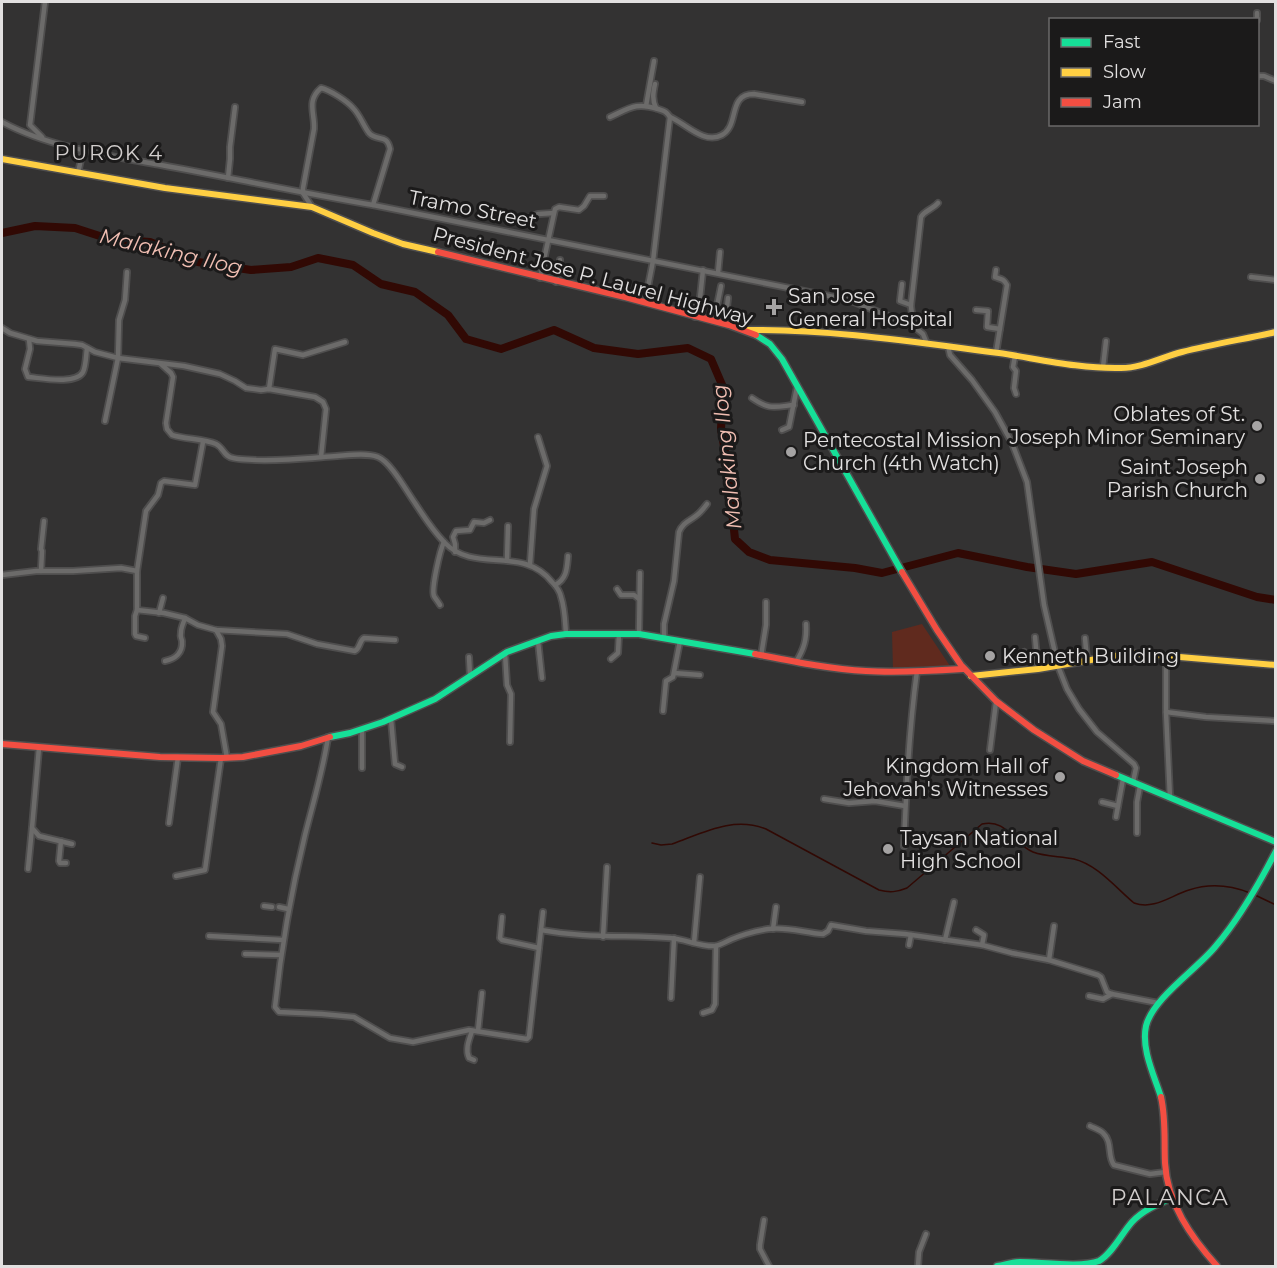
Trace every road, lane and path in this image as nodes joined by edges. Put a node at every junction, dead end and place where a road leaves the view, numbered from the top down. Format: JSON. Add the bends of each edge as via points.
{"nodes":[{"id":1,"x":45,"y":2,"type":"edge"},
{"id":2,"x":1257,"y":13,"type":"dead end"},
{"id":3,"x":1257,"y":18,"type":"edge"},
{"id":4,"x":654,"y":61,"type":"dead end"},
{"id":5,"x":1259,"y":76,"type":"edge"},
{"id":6,"x":1275,"y":81,"type":"edge"},
{"id":7,"x":656,"y":84,"type":"dead end"},
{"id":8,"x":802,"y":102,"type":"dead end"},
{"id":9,"x":646,"y":106,"type":"junction"},
{"id":10,"x":235,"y":107,"type":"dead end"},
{"id":11,"x":656,"y":108,"type":"junction"},
{"id":12,"x":610,"y":117,"type":"dead end"},
{"id":13,"x":670,"y":117,"type":"junction"},
{"id":14,"x":2,"y":122,"type":"edge"},
{"id":15,"x":44,"y":139,"type":"junction"},
{"id":16,"x":83,"y":150,"type":"junction"},
{"id":17,"x":2,"y":159,"type":"edge"},
{"id":18,"x":78,"y":173,"type":"junction"},
{"id":19,"x":228,"y":178,"type":"junction"},
{"id":20,"x":303,"y":193,"type":"junction"},
{"id":21,"x":604,"y":196,"type":"dead end"},
{"id":22,"x":938,"y":203,"type":"dead end"},
{"id":23,"x":373,"y":205,"type":"junction"},
{"id":24,"x":312,"y":207,"type":"junction"},
{"id":25,"x":554,"y":213,"type":"junction"},
{"id":26,"x":528,"y":218,"type":"dead end"},
{"id":27,"x":548,"y":239,"type":"junction"},
{"id":28,"x":720,"y":252,"type":"dead end"},
{"id":29,"x":560,"y":260,"type":"dead end"},
{"id":30,"x":653,"y":261,"type":"junction"},
{"id":31,"x":703,"y":270,"type":"junction"},
{"id":32,"x":996,"y":270,"type":"dead end"},
{"id":33,"x":127,"y":272,"type":"dead end"},
{"id":34,"x":718,"y":273,"type":"junction"},
{"id":35,"x":1251,"y":277,"type":"dead end"},
{"id":36,"x":540,"y":278,"type":"junction"},
{"id":37,"x":1275,"y":280,"type":"edge"},
{"id":38,"x":556,"y":282,"type":"junction"},
{"id":39,"x":902,"y":284,"type":"dead end"},
{"id":40,"x":721,"y":286,"type":"dead end"},
{"id":41,"x":871,"y":295,"type":"dead end"},
{"id":42,"x":728,"y":298,"type":"dead end"},
{"id":43,"x":645,"y":303,"type":"junction"},
{"id":44,"x":860,"y":303,"type":"junction"},
{"id":45,"x":911,"y":305,"type":"junction"},
{"id":46,"x":976,"y":309,"type":"dead end"},
{"id":47,"x":695,"y":317,"type":"junction"},
{"id":48,"x":714,"y":321,"type":"junction"},
{"id":49,"x":725,"y":324,"type":"junction"},
{"id":50,"x":913,"y":326,"type":"junction"},
{"id":51,"x":2,"y":328,"type":"edge"},
{"id":52,"x":1000,"y":329,"type":"junction"},
{"id":53,"x":744,"y":330,"type":"junction"},
{"id":54,"x":1275,"y":332,"type":"edge"},
{"id":55,"x":29,"y":339,"type":"junction"},
{"id":56,"x":1106,"y":341,"type":"dead end"},
{"id":57,"x":345,"y":342,"type":"dead end"},
{"id":58,"x":927,"y":344,"type":"junction"},
{"id":59,"x":948,"y":346,"type":"junction"},
{"id":60,"x":87,"y":348,"type":"junction"},
{"id":61,"x":996,"y":353,"type":"junction"},
{"id":62,"x":1015,"y":356,"type":"junction"},
{"id":63,"x":118,"y":358,"type":"junction"},
{"id":64,"x":161,"y":364,"type":"junction"},
{"id":65,"x":1103,"y":367,"type":"junction"},
{"id":66,"x":797,"y":384,"type":"junction"},
{"id":67,"x":269,"y":389,"type":"junction"},
{"id":68,"x":1016,"y":394,"type":"dead end"},
{"id":69,"x":752,"y":398,"type":"dead end"},
{"id":70,"x":794,"y":405,"type":"junction"},
{"id":71,"x":105,"y":421,"type":"dead end"},
{"id":72,"x":782,"y":430,"type":"dead end"},
{"id":73,"x":538,"y":437,"type":"dead end"},
{"id":74,"x":203,"y":441,"type":"junction"},
{"id":75,"x":321,"y":457,"type":"junction"},
{"id":76,"x":707,"y":504,"type":"dead end"},
{"id":77,"x":490,"y":520,"type":"dead end"},
{"id":78,"x":44,"y":521,"type":"dead end"},
{"id":79,"x":508,"y":525,"type":"dead end"},
{"id":80,"x":444,"y":542,"type":"junction"},
{"id":81,"x":455,"y":552,"type":"junction"},
{"id":82,"x":567,"y":556,"type":"dead end"},
{"id":83,"x":507,"y":560,"type":"junction"},
{"id":84,"x":530,"y":564,"type":"junction"},
{"id":85,"x":137,"y":571,"type":"junction"},
{"id":86,"x":41,"y":572,"type":"junction"},
{"id":87,"x":640,"y":573,"type":"dead end"},
{"id":88,"x":2,"y":575,"type":"edge"},
{"id":89,"x":555,"y":585,"type":"junction"},
{"id":90,"x":617,"y":589,"type":"dead end"},
{"id":91,"x":163,"y":598,"type":"dead end"},
{"id":92,"x":639,"y":599,"type":"junction"},
{"id":93,"x":766,"y":602,"type":"dead end"},
{"id":94,"x":440,"y":605,"type":"dead end"},
{"id":95,"x":137,"y":610,"type":"junction"},
{"id":96,"x":159,"y":613,"type":"junction"},
{"id":97,"x":185,"y":618,"type":"junction"},
{"id":98,"x":806,"y":624,"type":"dead end"},
{"id":99,"x":216,"y":630,"type":"junction"},
{"id":100,"x":566,"y":634,"type":"junction"},
{"id":101,"x":619,"y":634,"type":"junction"},
{"id":102,"x":639,"y":634,"type":"junction"},
{"id":103,"x":1035,"y":637,"type":"dead end"},
{"id":104,"x":145,"y":638,"type":"dead end"},
{"id":105,"x":664,"y":638,"type":"junction"},
{"id":106,"x":1085,"y":638,"type":"dead end"},
{"id":107,"x":395,"y":640,"type":"dead end"},
{"id":108,"x":538,"y":641,"type":"junction"},
{"id":109,"x":680,"y":641,"type":"junction"},
{"id":110,"x":1024,"y":652,"type":"dead end"},
{"id":111,"x":505,"y":653,"type":"junction"},
{"id":112,"x":1037,"y":655,"type":"junction"},
{"id":113,"x":761,"y":656,"type":"junction"},
{"id":114,"x":1166,"y":656,"type":"junction"},
{"id":115,"x":469,"y":657,"type":"dead end"},
{"id":116,"x":611,"y":659,"type":"dead end"},
{"id":117,"x":1088,"y":660,"type":"junction"},
{"id":118,"x":165,"y":661,"type":"dead end"},
{"id":119,"x":796,"y":662,"type":"junction"},
{"id":120,"x":1275,"y":665,"type":"edge"},
{"id":121,"x":1058,"y":666,"type":"junction"},
{"id":122,"x":964,"y":669,"type":"junction"},
{"id":123,"x":1038,"y":669,"type":"junction"},
{"id":124,"x":917,"y":672,"type":"junction"},
{"id":125,"x":674,"y":673,"type":"junction"},
{"id":126,"x":471,"y":675,"type":"junction"},
{"id":127,"x":700,"y":675,"type":"dead end"},
{"id":128,"x":971,"y":676,"type":"junction"},
{"id":129,"x":542,"y":678,"type":"dead end"},
{"id":130,"x":996,"y":701,"type":"junction"},
{"id":131,"x":663,"y":711,"type":"dead end"},
{"id":132,"x":1166,"y":712,"type":"junction"},
{"id":133,"x":391,"y":719,"type":"junction"},
{"id":134,"x":1275,"y":721,"type":"edge"},
{"id":135,"x":362,"y":729,"type":"junction"},
{"id":136,"x":328,"y":737,"type":"junction"},
{"id":137,"x":510,"y":742,"type":"dead end"},
{"id":138,"x":2,"y":744,"type":"edge"},
{"id":139,"x":39,"y":747,"type":"junction"},
{"id":140,"x":990,"y":750,"type":"dead end"},
{"id":141,"x":178,"y":757,"type":"junction"},
{"id":142,"x":224,"y":758,"type":"junction"},
{"id":143,"x":402,"y":767,"type":"dead end"},
{"id":144,"x":362,"y":768,"type":"dead end"},
{"id":145,"x":1124,"y":779,"type":"junction"},
{"id":146,"x":1133,"y":783,"type":"junction"},
{"id":147,"x":876,"y":786,"type":"dead end"},
{"id":148,"x":1140,"y":786,"type":"junction"},
{"id":149,"x":1170,"y":798,"type":"junction"},
{"id":150,"x":824,"y":799,"type":"dead end"},
{"id":151,"x":875,"y":801,"type":"junction"},
{"id":152,"x":1102,"y":802,"type":"dead end"},
{"id":153,"x":849,"y":803,"type":"junction"},
{"id":154,"x":905,"y":806,"type":"junction"},
{"id":155,"x":1118,"y":806,"type":"junction"},
{"id":156,"x":847,"y":810,"type":"dead end"},
{"id":157,"x":1116,"y":817,"type":"dead end"},
{"id":158,"x":169,"y":823,"type":"dead end"},
{"id":159,"x":32,"y":828,"type":"junction"},
{"id":160,"x":1137,"y":833,"type":"dead end"},
{"id":161,"x":61,"y":841,"type":"junction"},
{"id":162,"x":1275,"y":842,"type":"edge"},
{"id":163,"x":72,"y":844,"type":"dead end"},
{"id":164,"x":904,"y":846,"type":"dead end"},
{"id":165,"x":1275,"y":851,"type":"edge"},
{"id":166,"x":66,"y":863,"type":"dead end"},
{"id":167,"x":607,"y":867,"type":"dead end"},
{"id":168,"x":28,"y":870,"type":"dead end"},
{"id":169,"x":176,"y":876,"type":"dead end"},
{"id":170,"x":700,"y":877,"type":"dead end"},
{"id":171,"x":954,"y":902,"type":"dead end"},
{"id":172,"x":264,"y":906,"type":"dead end"},
{"id":173,"x":272,"y":906,"type":"dead end"},
{"id":174,"x":776,"y":907,"type":"dead end"},
{"id":175,"x":279,"y":908,"type":"dead end"},
{"id":176,"x":288,"y":909,"type":"junction"},
{"id":177,"x":543,"y":912,"type":"dead end"},
{"id":178,"x":502,"y":917,"type":"dead end"},
{"id":179,"x":1054,"y":926,"type":"dead end"},
{"id":180,"x":773,"y":929,"type":"junction"},
{"id":181,"x":541,"y":930,"type":"junction"},
{"id":182,"x":976,"y":930,"type":"dead end"},
{"id":183,"x":911,"y":935,"type":"junction"},
{"id":184,"x":209,"y":936,"type":"dead end"},
{"id":185,"x":603,"y":937,"type":"junction"},
{"id":186,"x":674,"y":938,"type":"junction"},
{"id":187,"x":283,"y":940,"type":"junction"},
{"id":188,"x":945,"y":940,"type":"junction"},
{"id":189,"x":693,"y":943,"type":"junction"},
{"id":190,"x":909,"y":945,"type":"dead end"},
{"id":191,"x":982,"y":945,"type":"junction"},
{"id":192,"x":716,"y":946,"type":"junction"},
{"id":193,"x":539,"y":948,"type":"junction"},
{"id":194,"x":245,"y":954,"type":"dead end"},
{"id":195,"x":281,"y":955,"type":"junction"},
{"id":196,"x":1049,"y":960,"type":"junction"},
{"id":197,"x":482,"y":993,"type":"dead end"},
{"id":198,"x":1112,"y":994,"type":"junction"},
{"id":199,"x":1089,"y":996,"type":"dead end"},
{"id":200,"x":671,"y":998,"type":"dead end"},
{"id":201,"x":1158,"y":1003,"type":"junction"},
{"id":202,"x":703,"y":1013,"type":"dead end"},
{"id":203,"x":472,"y":1031,"type":"junction"},
{"id":204,"x":478,"y":1031,"type":"junction"},
{"id":205,"x":474,"y":1060,"type":"dead end"},
{"id":206,"x":1090,"y":1126,"type":"dead end"},
{"id":207,"x":1166,"y":1172,"type":"junction"},
{"id":208,"x":1172,"y":1198,"type":"junction"},
{"id":209,"x":764,"y":1220,"type":"dead end"},
{"id":210,"x":926,"y":1234,"type":"dead end"},
{"id":211,"x":1090,"y":1264,"type":"junction"},
{"id":212,"x":769,"y":1266,"type":"edge"},
{"id":213,"x":918,"y":1266,"type":"edge"},
{"id":214,"x":997,"y":1266,"type":"edge"},
{"id":215,"x":1099,"y":1266,"type":"edge"},
{"id":216,"x":1217,"y":1266,"type":"edge"}],
"edges":[{"from":1,"to":15,"type":"street","via":[[30,125]]},
{"from":2,"to":3,"type":"street"},
{"from":4,"to":9,"type":"street"},
{"from":5,"to":6,"type":"street"},
{"from":7,"to":11,"type":"street"},
{"from":8,"to":13,"type":"street","via":[[747,94],[736,104],[729,129],[714,138],[700,135]]},
{"from":9,"to":11,"type":"street"},
{"from":9,"to":12,"type":"street"},
{"from":10,"to":19,"type":"street"},
{"from":11,"to":13,"type":"street"},
{"from":13,"to":30,"type":"street"},
{"from":14,"to":15,"type":"street","name":"Tramo Street"},
{"from":15,"to":16,"type":"street","name":"Tramo Street"},
{"from":16,"to":18,"type":"street"},
{"from":16,"to":19,"type":"street","name":"Tramo Street"},
{"from":17,"to":18,"type":"main road","name":"President Jose P. Laurel Highway"},
{"from":18,"to":24,"type":"main road","name":"President Jose P. Laurel Highway"},
{"from":19,"to":20,"type":"street","name":"Tramo Street"},
{"from":20,"to":23,"type":"street","name":"Tramo Street"},
{"from":20,"to":23,"type":"street","via":[[315,122],[312,103],[317,90],[328,89],[353,107],[370,134],[389,143]]},
{"from":20,"to":24,"type":"street"},
{"from":21,"to":25,"type":"street","via":[[590,196],[581,209],[559,207]]},
{"from":22,"to":45,"type":"street","via":[[921,218]]},
{"from":23,"to":27,"type":"street","name":"Tramo Street"},
{"from":24,"to":36,"type":"main road","name":"President Jose P. Laurel Highway","via":[[394,241]]},
{"from":25,"to":26,"type":"street"},
{"from":25,"to":27,"type":"street"},
{"from":27,"to":30,"type":"street","name":"Tramo Street"},
{"from":27,"to":36,"type":"street"},
{"from":28,"to":34,"type":"street"},
{"from":29,"to":38,"type":"street"},
{"from":30,"to":31,"type":"street","name":"Tramo Street"},
{"from":30,"to":43,"type":"street"},
{"from":31,"to":34,"type":"street","name":"Tramo Street"},
{"from":31,"to":47,"type":"street"},
{"from":32,"to":52,"type":"street","via":[[995,277],[1007,285]]},
{"from":33,"to":63,"type":"street"},
{"from":34,"to":44,"type":"street","name":"Tramo Street"},
{"from":35,"to":37,"type":"street"},
{"from":36,"to":38,"type":"main road","name":"President Jose P. Laurel Highway"},
{"from":38,"to":43,"type":"main road","name":"President Jose P. Laurel Highway"},
{"from":39,"to":45,"type":"street","via":[[900,302]]},
{"from":40,"to":48,"type":"street"},
{"from":41,"to":44,"type":"street","via":[[865,294]]},
{"from":42,"to":49,"type":"street"},
{"from":43,"to":47,"type":"main road","name":"President Jose P. Laurel Highway"},
{"from":44,"to":50,"type":"street","name":"Tramo Street"},
{"from":45,"to":50,"type":"street"},
{"from":46,"to":52,"type":"street","via":[[989,312],[987,327]]},
{"from":47,"to":48,"type":"main road","name":"President Jose P. Laurel Highway"},
{"from":48,"to":49,"type":"main road","name":"President Jose P. Laurel Highway"},
{"from":49,"to":53,"type":"main road","name":"President Jose P. Laurel Highway"},
{"from":50,"to":58,"type":"street","name":"Tramo Street","via":[[924,334]]},
{"from":51,"to":55,"type":"street"},
{"from":52,"to":61,"type":"street"},
{"from":53,"to":58,"type":"main road","via":[[851,334]]},
{"from":53,"to":66,"type":"main road","name":"President Jose P. Laurel Highway","via":[[770,344]]},
{"from":54,"to":65,"type":"main road","via":[[1207,345],[1133,367]]},
{"from":55,"to":60,"type":"street"},
{"from":55,"to":60,"type":"street","via":[[25,369],[28,377],[78,377],[84,370]]},
{"from":56,"to":65,"type":"street"},
{"from":57,"to":67,"type":"street","via":[[303,355],[275,349]]},
{"from":58,"to":59,"type":"main road"},
{"from":59,"to":61,"type":"main road"},
{"from":59,"to":121,"type":"street","via":[[950,355],[995,412],[1026,482],[1042,593]]},
{"from":60,"to":63,"type":"street"},
{"from":61,"to":62,"type":"main road"},
{"from":62,"to":65,"type":"main road"},
{"from":62,"to":68,"type":"street"},
{"from":63,"to":64,"type":"street"},
{"from":63,"to":71,"type":"street"},
{"from":64,"to":67,"type":"street","via":[[220,374],[246,388]]},
{"from":64,"to":74,"type":"street","via":[[173,377],[166,423],[169,433]]},
{"from":66,"to":70,"type":"street"},
{"from":66,"to":122,"type":"main road","name":"President Jose P. Laurel Highway","via":[[891,553]]},
{"from":67,"to":75,"type":"street","via":[[323,402],[326,409]]},
{"from":69,"to":70,"type":"street","via":[[768,407]]},
{"from":70,"to":72,"type":"street","via":[[789,427]]},
{"from":73,"to":84,"type":"street","via":[[547,466],[534,509]]},
{"from":74,"to":75,"type":"street","via":[[218,445],[233,459],[278,461]]},
{"from":74,"to":85,"type":"street","via":[[195,485],[164,481],[146,511]]},
{"from":75,"to":80,"type":"street","via":[[368,455],[386,462]]},
{"from":76,"to":105,"type":"street","via":[[681,527]]},
{"from":77,"to":81,"type":"street","via":[[474,522],[468,531],[456,531]]},
{"from":78,"to":86,"type":"street"},
{"from":79,"to":83,"type":"street"},
{"from":80,"to":81,"type":"street"},
{"from":80,"to":94,"type":"street","via":[[434,588]]},
{"from":81,"to":83,"type":"street","via":[[467,557]]},
{"from":82,"to":89,"type":"street","via":[[565,576]]},
{"from":83,"to":84,"type":"street"},
{"from":84,"to":89,"type":"street"},
{"from":85,"to":86,"type":"street","via":[[121,568]]},
{"from":85,"to":95,"type":"street"},
{"from":86,"to":88,"type":"street"},
{"from":87,"to":92,"type":"street"},
{"from":89,"to":100,"type":"street","via":[[562,599]]},
{"from":90,"to":92,"type":"street","via":[[621,595]]},
{"from":91,"to":96,"type":"street"},
{"from":92,"to":102,"type":"street"},
{"from":93,"to":113,"type":"street"},
{"from":95,"to":96,"type":"street"},
{"from":95,"to":104,"type":"street","via":[[135,634]]},
{"from":96,"to":97,"type":"street"},
{"from":97,"to":99,"type":"street"},
{"from":97,"to":118,"type":"street","via":[[180,652]]},
{"from":98,"to":119,"type":"street","via":[[805,644]]},
{"from":99,"to":107,"type":"street","via":[[287,634],[356,651],[364,638]]},
{"from":99,"to":142,"type":"street","via":[[222,646],[213,712],[221,724]]},
{"from":100,"to":101,"type":"main road"},
{"from":100,"to":108,"type":"main road"},
{"from":101,"to":102,"type":"main road"},
{"from":101,"to":116,"type":"street","via":[[618,653]]},
{"from":102,"to":105,"type":"main road"},
{"from":103,"to":112,"type":"street"},
{"from":105,"to":109,"type":"main road"},
{"from":106,"to":117,"type":"street"},
{"from":108,"to":111,"type":"main road"},
{"from":108,"to":129,"type":"street"},
{"from":109,"to":113,"type":"main road"},
{"from":109,"to":125,"type":"street"},
{"from":110,"to":112,"type":"street","via":[[1026,657]]},
{"from":111,"to":126,"type":"main road"},
{"from":111,"to":137,"type":"street","via":[[511,694]]},
{"from":112,"to":123,"type":"street"},
{"from":113,"to":119,"type":"main road"},
{"from":114,"to":117,"type":"main road","via":[[1132,653]]},
{"from":114,"to":120,"type":"main road"},
{"from":114,"to":132,"type":"street"},
{"from":115,"to":126,"type":"street"},
{"from":117,"to":121,"type":"main road"},
{"from":119,"to":124,"type":"main road","via":[[864,671]]},
{"from":121,"to":123,"type":"main road"},
{"from":121,"to":146,"type":"street","via":[[1084,717],[1134,764]]},
{"from":122,"to":124,"type":"main road"},
{"from":122,"to":128,"type":"main road","name":"President Jose P. Laurel Highway"},
{"from":123,"to":128,"type":"main road"},
{"from":124,"to":154,"type":"street"},
{"from":125,"to":127,"type":"street"},
{"from":125,"to":131,"type":"street","via":[[666,681]]},
{"from":126,"to":133,"type":"main road","via":[[435,699]]},
{"from":128,"to":130,"type":"main road","name":"President Jose P. Laurel Highway"},
{"from":130,"to":140,"type":"street"},
{"from":130,"to":145,"type":"main road","name":"President Jose P. Laurel Highway","via":[[1083,761]]},
{"from":132,"to":134,"type":"street"},
{"from":132,"to":149,"type":"street"},
{"from":133,"to":135,"type":"main road"},
{"from":133,"to":143,"type":"street","via":[[395,764]]},
{"from":135,"to":136,"type":"main road"},
{"from":135,"to":144,"type":"street"},
{"from":136,"to":142,"type":"main road","via":[[301,746]]},
{"from":136,"to":176,"type":"street"},
{"from":138,"to":139,"type":"main road"},
{"from":139,"to":141,"type":"main road"},
{"from":139,"to":159,"type":"street"},
{"from":141,"to":142,"type":"main road"},
{"from":141,"to":158,"type":"street"},
{"from":142,"to":169,"type":"street","via":[[205,870]]},
{"from":145,"to":146,"type":"main road","name":"President Jose P. Laurel Highway"},
{"from":145,"to":155,"type":"street"},
{"from":146,"to":148,"type":"main road","name":"President Jose P. Laurel Highway"},
{"from":147,"to":151,"type":"street"},
{"from":148,"to":149,"type":"main road","name":"President Jose P. Laurel Highway"},
{"from":148,"to":160,"type":"street"},
{"from":149,"to":162,"type":"main road","name":"President Jose P. Laurel Highway"},
{"from":150,"to":153,"type":"street"},
{"from":151,"to":153,"type":"street"},
{"from":151,"to":154,"type":"street"},
{"from":152,"to":155,"type":"street"},
{"from":153,"to":156,"type":"street"},
{"from":154,"to":164,"type":"street"},
{"from":155,"to":157,"type":"street"},
{"from":159,"to":161,"type":"street","via":[[39,836]]},
{"from":159,"to":168,"type":"street"},
{"from":161,"to":163,"type":"street"},
{"from":161,"to":166,"type":"street","via":[[59,861]]},
{"from":165,"to":201,"type":"main road","via":[[1220,941]]},
{"from":167,"to":185,"type":"street"},
{"from":170,"to":189,"type":"street"},
{"from":171,"to":188,"type":"street"},
{"from":172,"to":173,"type":"street"},
{"from":174,"to":180,"type":"street"},
{"from":175,"to":176,"type":"street"},
{"from":176,"to":187,"type":"street"},
{"from":177,"to":181,"type":"street"},
{"from":178,"to":193,"type":"street","via":[[502,940]]},
{"from":179,"to":196,"type":"street"},
{"from":180,"to":183,"type":"street","via":[[823,934],[832,925]]},
{"from":180,"to":192,"type":"street"},
{"from":181,"to":185,"type":"street"},
{"from":181,"to":193,"type":"street"},
{"from":182,"to":191,"type":"street","via":[[984,935]]},
{"from":183,"to":188,"type":"street"},
{"from":183,"to":190,"type":"street"},
{"from":184,"to":187,"type":"street"},
{"from":185,"to":186,"type":"street"},
{"from":186,"to":189,"type":"street"},
{"from":186,"to":200,"type":"street"},
{"from":187,"to":195,"type":"street"},
{"from":188,"to":191,"type":"street"},
{"from":189,"to":192,"type":"street"},
{"from":191,"to":196,"type":"street"},
{"from":192,"to":202,"type":"street","via":[[715,1004]]},
{"from":193,"to":204,"type":"street","via":[[528,1038]]},
{"from":194,"to":195,"type":"street"},
{"from":195,"to":203,"type":"street","via":[[275,1007],[279,1012],[354,1017],[390,1038],[413,1042]]},
{"from":196,"to":198,"type":"street","via":[[1098,975]]},
{"from":197,"to":204,"type":"street"},
{"from":198,"to":199,"type":"street","via":[[1103,999]]},
{"from":198,"to":201,"type":"street"},
{"from":201,"to":207,"type":"main road","via":[[1145,1029],[1165,1126]]},
{"from":203,"to":204,"type":"street"},
{"from":203,"to":205,"type":"street","via":[[467,1053]]},
{"from":206,"to":207,"type":"street","via":[[1104,1134],[1114,1165],[1150,1174]]},
{"from":207,"to":208,"type":"main road"},
{"from":208,"to":211,"type":"main road","via":[[1134,1219],[1106,1254]]},
{"from":208,"to":216,"type":"main road","via":[[1199,1245]]},
{"from":209,"to":212,"type":"street","via":[[760,1249]]},
{"from":210,"to":213,"type":"street"},
{"from":211,"to":214,"type":"main road","via":[[1017,1262]]},
{"from":211,"to":215,"type":"street"}]}
